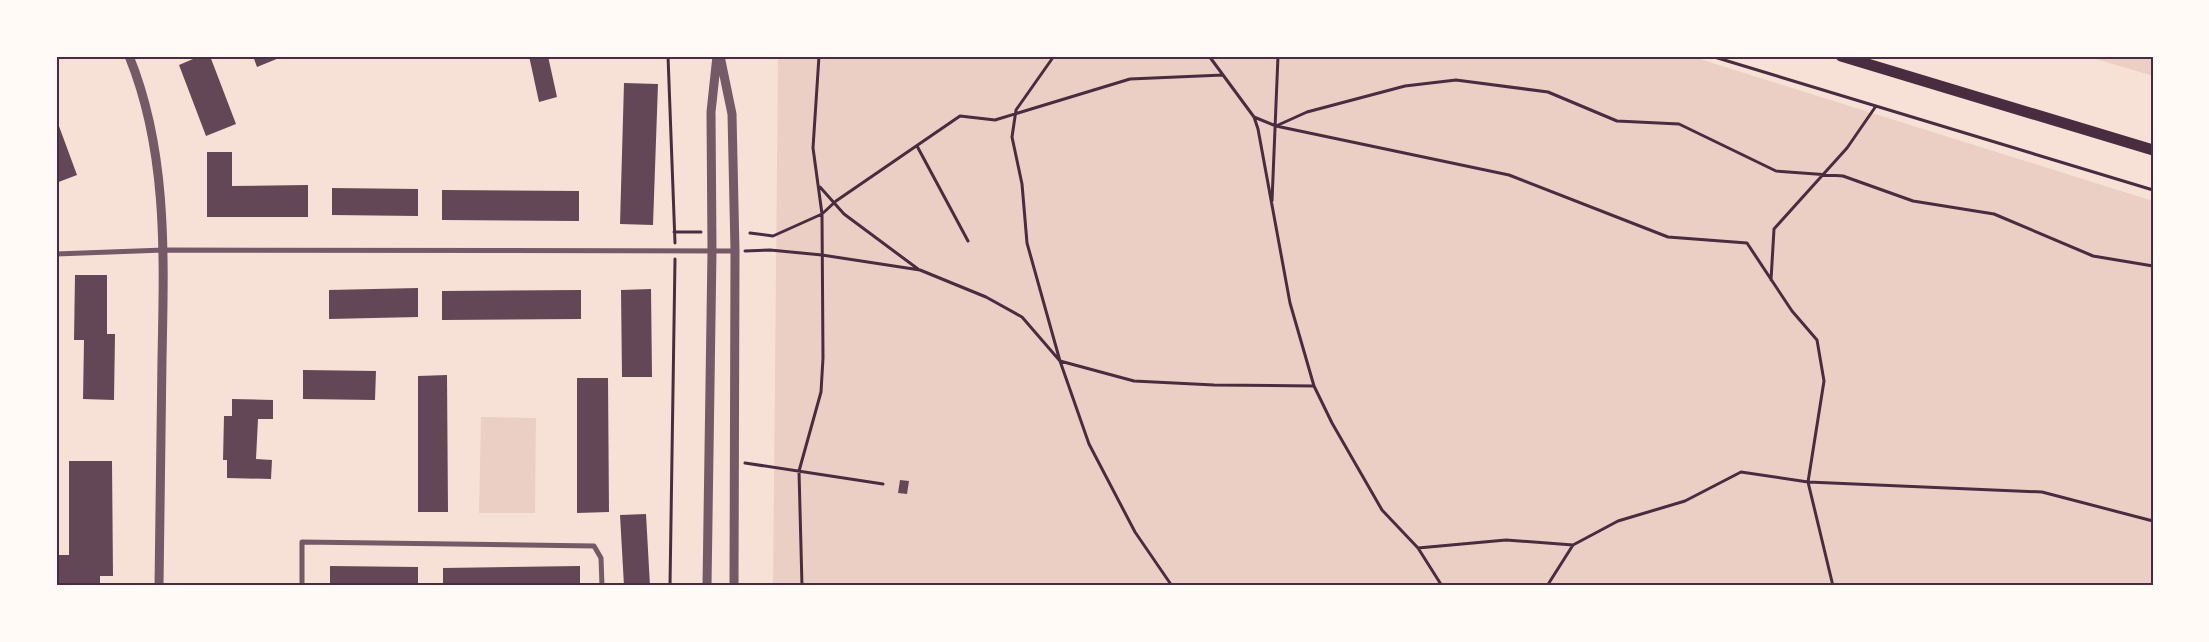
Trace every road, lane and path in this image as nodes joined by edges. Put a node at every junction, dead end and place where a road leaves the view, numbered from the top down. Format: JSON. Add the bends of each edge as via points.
{"nodes":[{"id":1,"x":128,"y":56,"type":"edge"},
{"id":2,"x":668,"y":56,"type":"edge"},
{"id":3,"x":718,"y":56,"type":"edge"},
{"id":4,"x":819,"y":56,"type":"edge"},
{"id":5,"x":1054,"y":56,"type":"edge"},
{"id":6,"x":1208,"y":56,"type":"edge"},
{"id":7,"x":1278,"y":56,"type":"edge"},
{"id":8,"x":1711,"y":56,"type":"edge"},
{"id":9,"x":1841,"y":56,"type":"edge"},
{"id":10,"x":1223,"y":75,"type":"junction"},
{"id":11,"x":1876,"y":106,"type":"junction"},
{"id":12,"x":1016,"y":114,"type":"junction"},
{"id":13,"x":1254,"y":117,"type":"junction"},
{"id":14,"x":1276,"y":126,"type":"junction"},
{"id":15,"x":918,"y":146,"type":"junction"},
{"id":16,"x":2153,"y":150,"type":"edge"},
{"id":17,"x":1821,"y":174,"type":"junction"},
{"id":18,"x":819,"y":187,"type":"junction"},
{"id":19,"x":2153,"y":190,"type":"edge"},
{"id":20,"x":834,"y":203,"type":"junction"},
{"id":21,"x":1272,"y":208,"type":"junction"},
{"id":22,"x":822,"y":214,"type":"junction"},
{"id":23,"x":674,"y":232,"type":"junction"},
{"id":24,"x":702,"y":232,"type":"dead end"},
{"id":25,"x":750,"y":233,"type":"dead end"},
{"id":26,"x":968,"y":241,"type":"dead end"},
{"id":27,"x":164,"y":250,"type":"junction"},
{"id":28,"x":675,"y":251,"type":"junction"},
{"id":29,"x":712,"y":251,"type":"junction"},
{"id":30,"x":735,"y":251,"type":"junction"},
{"id":31,"x":56,"y":254,"type":"edge"},
{"id":32,"x":822,"y":255,"type":"junction"},
{"id":33,"x":2153,"y":266,"type":"edge"},
{"id":34,"x":920,"y":270,"type":"junction"},
{"id":35,"x":1770,"y":280,"type":"junction"},
{"id":36,"x":1060,"y":361,"type":"junction"},
{"id":37,"x":1314,"y":386,"type":"junction"},
{"id":38,"x":734,"y":462,"type":"junction"},
{"id":39,"x":799,"y":471,"type":"junction"},
{"id":40,"x":1808,"y":482,"type":"junction"},
{"id":41,"x":883,"y":484,"type":"dead end"},
{"id":42,"x":2153,"y":521,"type":"edge"},
{"id":43,"x":1573,"y":545,"type":"junction"},
{"id":44,"x":1418,"y":548,"type":"junction"},
{"id":45,"x":158,"y":586,"type":"edge"},
{"id":46,"x":302,"y":586,"type":"edge"},
{"id":47,"x":602,"y":586,"type":"edge"},
{"id":48,"x":670,"y":586,"type":"edge"},
{"id":49,"x":707,"y":586,"type":"edge"},
{"id":50,"x":734,"y":586,"type":"edge"},
{"id":51,"x":802,"y":586,"type":"edge"},
{"id":52,"x":1172,"y":586,"type":"edge"},
{"id":53,"x":1442,"y":586,"type":"edge"},
{"id":54,"x":1547,"y":586,"type":"edge"},
{"id":55,"x":1833,"y":586,"type":"edge"}],
"edges":[{"from":1,"to":27,"type":"street","via":[[142,91],[155,145]]},
{"from":2,"to":23,"type":"path"},
{"from":3,"to":29,"type":"street","via":[[711,112]]},
{"from":3,"to":30,"type":"street","via":[[732,114]]},
{"from":4,"to":18,"type":"path","via":[[813,148]]},
{"from":5,"to":12,"type":"path"},
{"from":6,"to":10,"type":"path"},
{"from":7,"to":14,"type":"path"},
{"from":8,"to":11,"type":"path"},
{"from":9,"to":16,"type":"main road"},
{"from":10,"to":12,"type":"path","via":[[1130,79]]},
{"from":10,"to":13,"type":"path"},
{"from":11,"to":17,"type":"path","via":[[1847,148]]},
{"from":11,"to":19,"type":"path"},
{"from":12,"to":15,"type":"path","via":[[995,120],[960,116]]},
{"from":12,"to":36,"type":"path","via":[[1012,137],[1022,184],[1028,243]]},
{"from":13,"to":14,"type":"path"},
{"from":13,"to":21,"type":"path"},
{"from":14,"to":17,"type":"path","via":[[1307,112],[1405,86],[1456,80],[1548,92],[1617,121],[1679,124],[1776,171]]},
{"from":14,"to":21,"type":"path"},
{"from":14,"to":35,"type":"path","via":[[1509,175],[1668,237],[1747,243]]},
{"from":15,"to":20,"type":"path"},
{"from":15,"to":26,"type":"path"},
{"from":17,"to":33,"type":"path","via":[[1843,176],[1913,201],[1994,214],[2092,256]]},
{"from":17,"to":35,"type":"path","via":[[1774,229]]},
{"from":18,"to":20,"type":"path"},
{"from":18,"to":22,"type":"path"},
{"from":20,"to":22,"type":"path"},
{"from":20,"to":34,"type":"path","via":[[844,214]]},
{"from":21,"to":37,"type":"path","via":[[1290,303]]},
{"from":22,"to":25,"type":"path","via":[[773,236]]},
{"from":22,"to":32,"type":"path"},
{"from":23,"to":24,"type":"path"},
{"from":23,"to":28,"type":"path"},
{"from":27,"to":28,"type":"street"},
{"from":27,"to":31,"type":"street"},
{"from":27,"to":45,"type":"street"},
{"from":28,"to":29,"type":"street"},
{"from":28,"to":48,"type":"path"},
{"from":29,"to":30,"type":"street"},
{"from":29,"to":49,"type":"street"},
{"from":30,"to":32,"type":"path","via":[[770,250]]},
{"from":30,"to":38,"type":"street"},
{"from":32,"to":34,"type":"path"},
{"from":32,"to":39,"type":"path","via":[[821,392]]},
{"from":34,"to":36,"type":"path","via":[[986,297],[1022,317]]},
{"from":35,"to":40,"type":"path","via":[[1817,340],[1824,382]]},
{"from":36,"to":37,"type":"path","via":[[1134,381]]},
{"from":36,"to":52,"type":"path","via":[[1089,444],[1135,532]]},
{"from":37,"to":44,"type":"path","via":[[1382,510]]},
{"from":38,"to":39,"type":"path"},
{"from":38,"to":50,"type":"street"},
{"from":39,"to":41,"type":"path"},
{"from":39,"to":51,"type":"path"},
{"from":40,"to":42,"type":"path","via":[[2042,492]]},
{"from":40,"to":43,"type":"path","via":[[1741,472],[1685,501],[1618,521]]},
{"from":40,"to":55,"type":"path"},
{"from":43,"to":44,"type":"path","via":[[1506,540]]},
{"from":43,"to":54,"type":"path"},
{"from":44,"to":53,"type":"path"},
{"from":46,"to":47,"type":"street","via":[[302,542],[594,546],[601,558]]}]}
